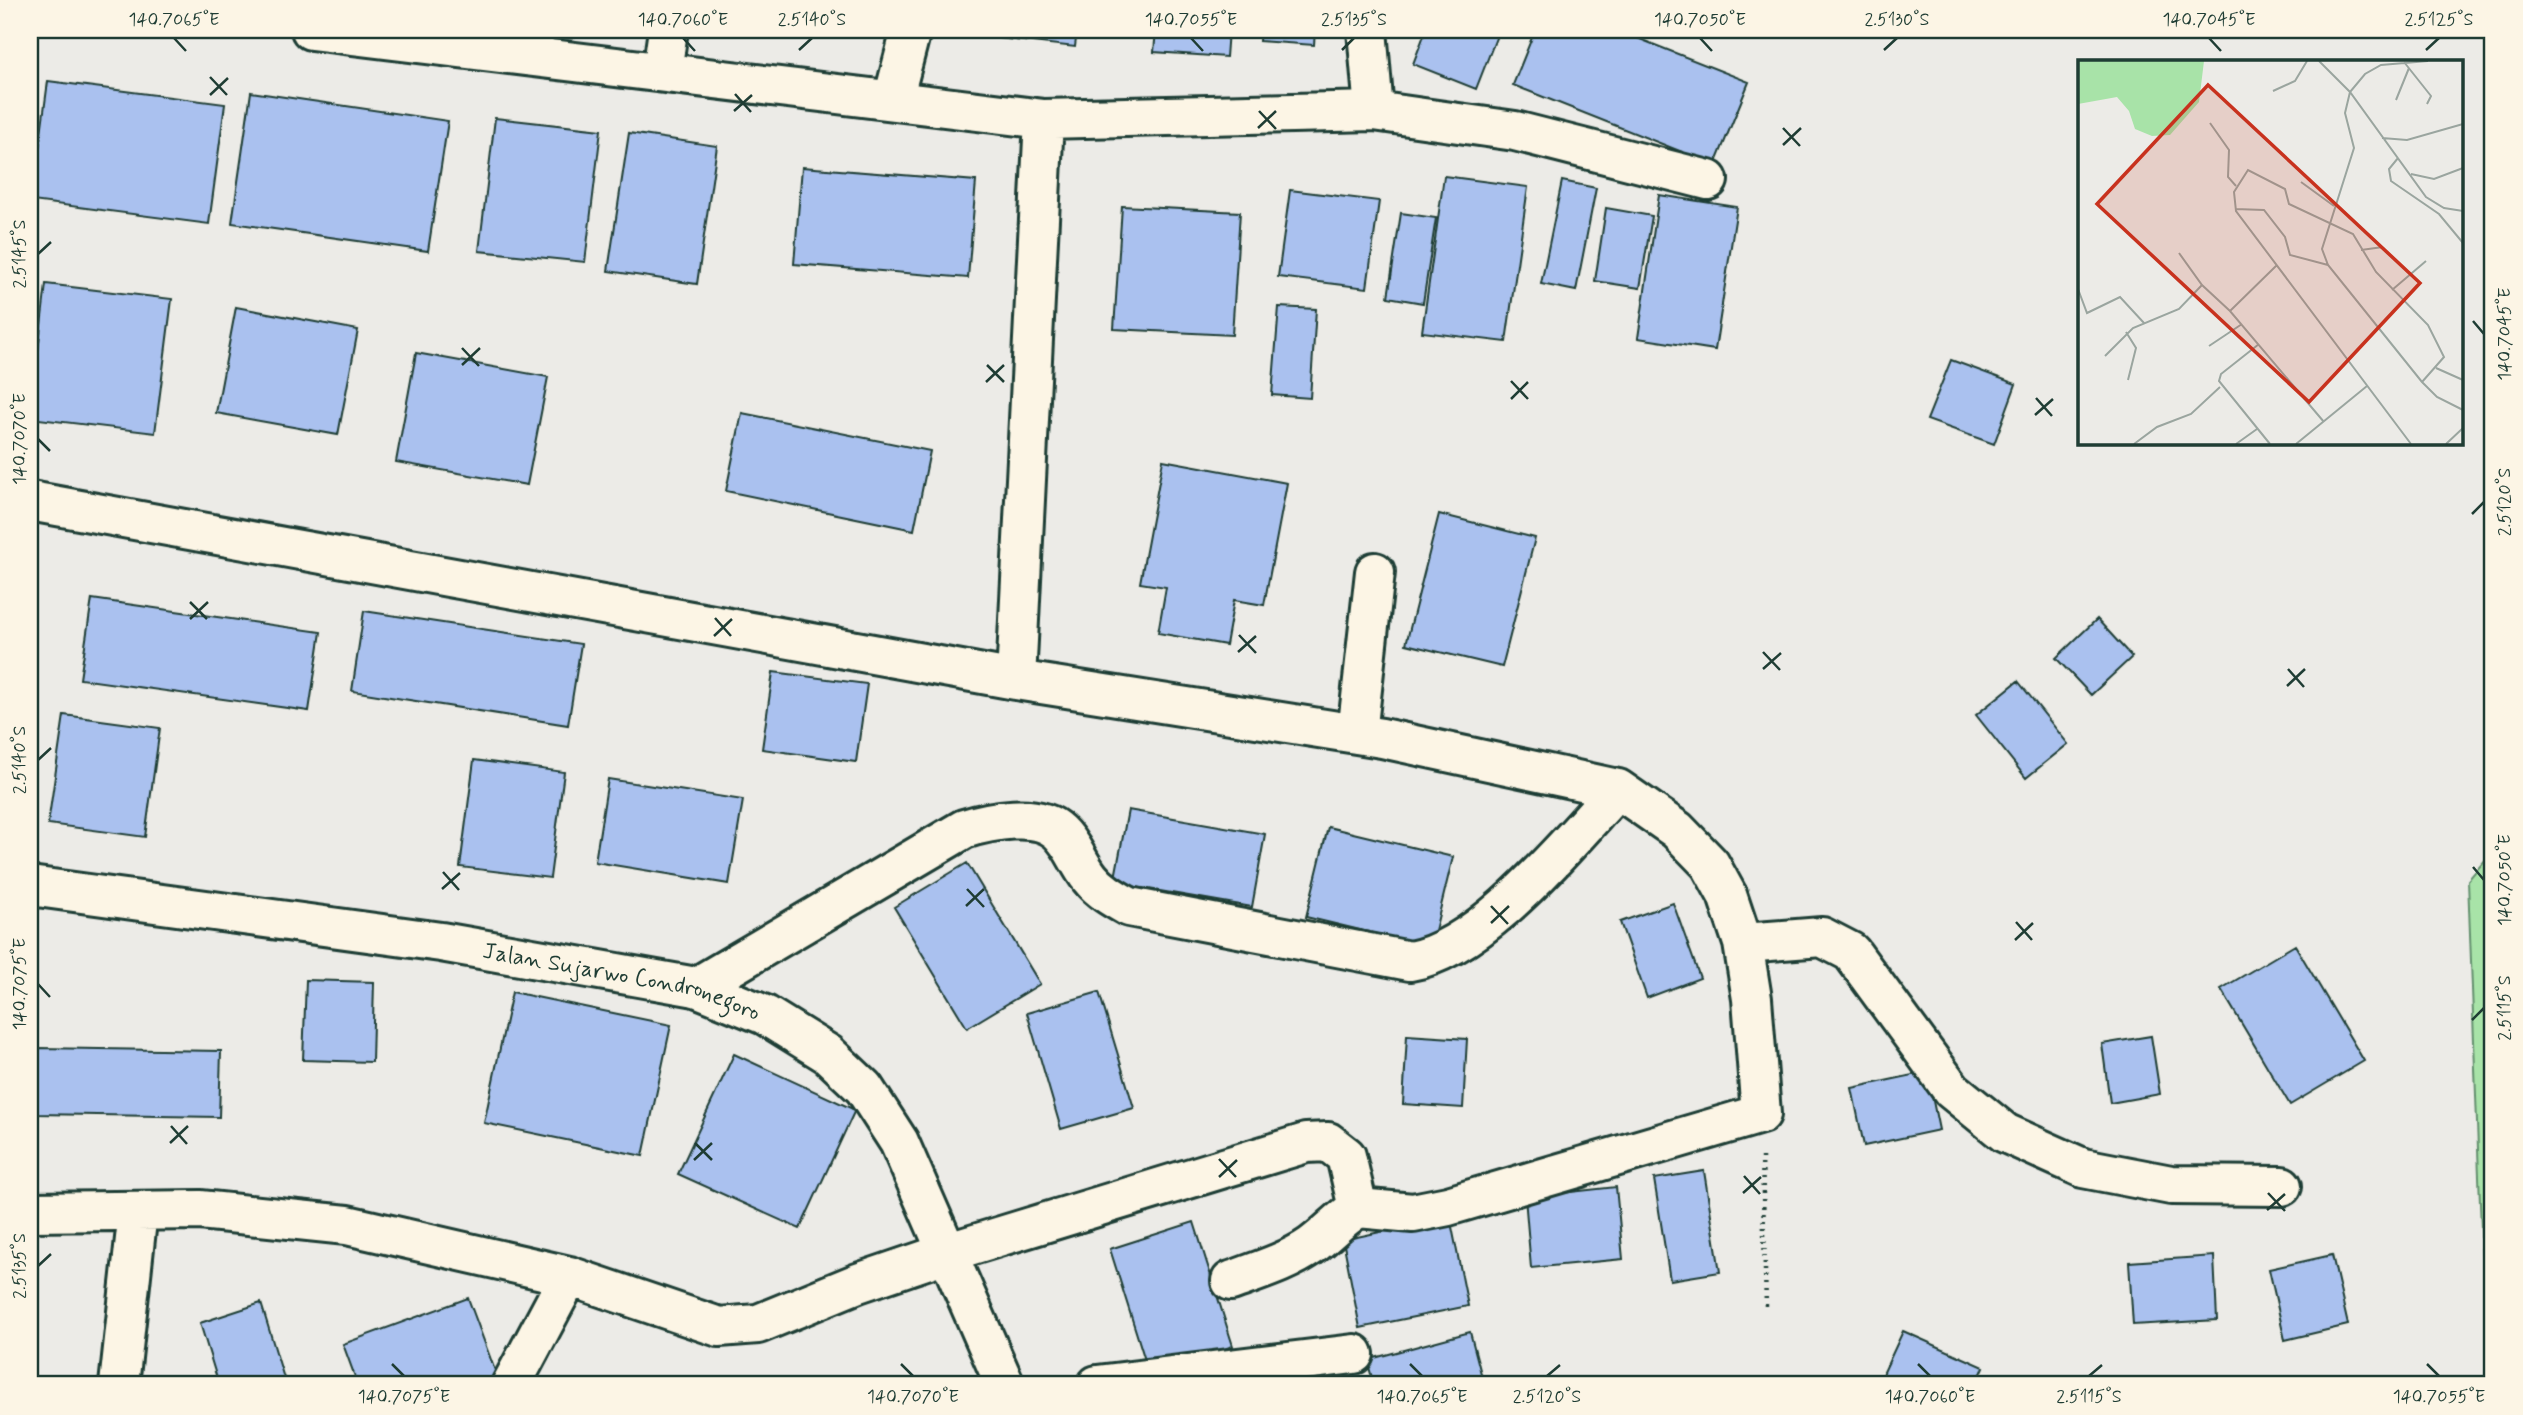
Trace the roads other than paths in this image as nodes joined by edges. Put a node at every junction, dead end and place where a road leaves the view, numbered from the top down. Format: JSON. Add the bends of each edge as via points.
{"nodes":[{"id":1,"x":311,"y":30,"type":"edge"},
{"id":2,"x":668,"y":30,"type":"edge"},
{"id":3,"x":911,"y":30,"type":"edge"},
{"id":4,"x":1367,"y":30,"type":"edge"},
{"id":5,"x":662,"y":72,"type":"junction"},
{"id":6,"x":893,"y":100,"type":"junction"},
{"id":7,"x":1374,"y":111,"type":"junction"},
{"id":8,"x":1044,"y":119,"type":"junction"},
{"id":9,"x":1707,"y":180,"type":"dead end"},
{"id":10,"x":30,"y":501,"type":"edge"},
{"id":11,"x":1375,"y":572,"type":"dead end"},
{"id":12,"x":1016,"y":680,"type":"junction"},
{"id":13,"x":1357,"y":734,"type":"junction"},
{"id":14,"x":1618,"y":789,"type":"junction"},
{"id":15,"x":30,"y":886,"type":"edge"},
{"id":16,"x":1743,"y":943,"type":"junction"},
{"id":17,"x":696,"y":987,"type":"junction"},
{"id":18,"x":2282,"y":1186,"type":"dead end"},
{"id":19,"x":1358,"y":1208,"type":"junction"},
{"id":20,"x":138,"y":1211,"type":"junction"},
{"id":21,"x":30,"y":1212,"type":"edge"},
{"id":22,"x":949,"y":1252,"type":"junction"},
{"id":23,"x":569,"y":1276,"type":"junction"},
{"id":24,"x":1231,"y":1281,"type":"dead end"},
{"id":25,"x":1354,"y":1354,"type":"dead end"},
{"id":26,"x":119,"y":1385,"type":"edge"},
{"id":27,"x":511,"y":1385,"type":"edge"},
{"id":28,"x":1005,"y":1385,"type":"edge"},
{"id":29,"x":1097,"y":1385,"type":"edge"}],
"edges":[{"from":1,"to":5,"type":"street"},
{"from":2,"to":5,"type":"street"},
{"from":3,"to":6,"type":"street"},
{"from":4,"to":7,"type":"street"},
{"from":5,"to":6,"type":"street"},
{"from":6,"to":8,"type":"street"},
{"from":7,"to":8,"type":"street"},
{"from":7,"to":9,"type":"street","via":[[1515,131]]},
{"from":8,"to":12,"type":"street"},
{"from":10,"to":12,"type":"street"},
{"from":11,"to":13,"type":"street"},
{"from":12,"to":13,"type":"street"},
{"from":13,"to":14,"type":"street"},
{"from":14,"to":16,"type":"street","via":[[1677,830],[1710,864],[1727,895]]},
{"from":14,"to":17,"type":"street","via":[[1493,916],[1426,958],[1410,961],[1129,907],[1090,877],[1057,830],[1023,820],[993,820],[964,829]]},
{"from":15,"to":17,"type":"street","name":"Jalan Sujarwo Condronegoro","via":[[441,942]]},
{"from":16,"to":18,"type":"street","via":[[1822,937],[1851,951],[1952,1090],[2016,1138],[2083,1168],[2171,1185]]},
{"from":16,"to":19,"type":"street","via":[[1761,1114],[1448,1206],[1413,1213]]},
{"from":17,"to":22,"type":"street","name":"Jalan Sujarwo Condronegoro","via":[[765,1015],[828,1054],[864,1088],[899,1142]]},
{"from":19,"to":22,"type":"street","via":[[1346,1156],[1328,1142],[1306,1143]]},
{"from":19,"to":24,"type":"street","via":[[1312,1245]]},
{"from":20,"to":21,"type":"street"},
{"from":20,"to":23,"type":"street","via":[[200,1210],[347,1225]]},
{"from":20,"to":26,"type":"street"},
{"from":22,"to":23,"type":"street","via":[[758,1324],[719,1327]]},
{"from":22,"to":28,"type":"street","name":"Jalan Sujarwo Condronegoro"},
{"from":23,"to":27,"type":"street"},
{"from":25,"to":29,"type":"street"}]}
